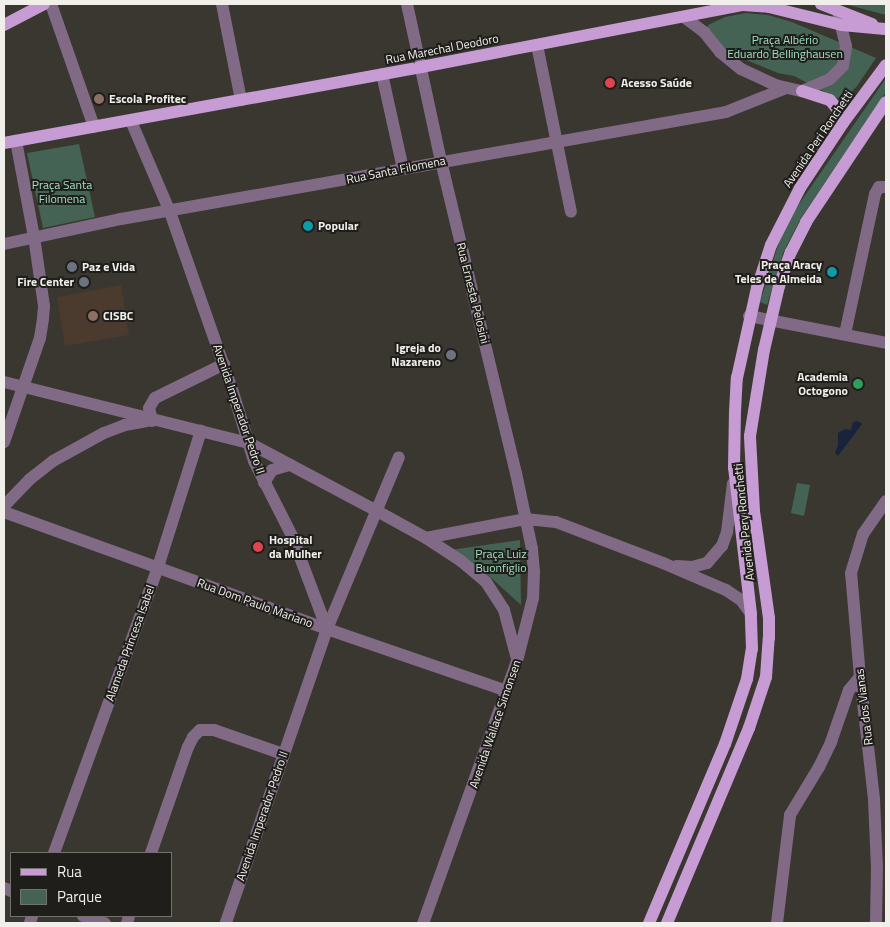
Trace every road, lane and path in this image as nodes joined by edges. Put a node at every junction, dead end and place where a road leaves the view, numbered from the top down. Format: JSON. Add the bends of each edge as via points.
{"nodes":[{"id":1,"x":44,"y":4,"type":"edge"},
{"id":2,"x":51,"y":4,"type":"edge"},
{"id":3,"x":222,"y":4,"type":"edge"},
{"id":4,"x":407,"y":4,"type":"edge"},
{"id":5,"x":821,"y":4,"type":"edge"},
{"id":6,"x":836,"y":7,"type":"edge"},
{"id":7,"x":684,"y":17,"type":"junction"},
{"id":8,"x":4,"y":25,"type":"edge"},
{"id":9,"x":842,"y":25,"type":"junction"},
{"id":10,"x":885,"y":29,"type":"edge"},
{"id":11,"x":537,"y":45,"type":"junction"},
{"id":12,"x":886,"y":65,"type":"edge"},
{"id":13,"x":421,"y":67,"type":"junction"},
{"id":14,"x":382,"y":74,"type":"junction"},
{"id":15,"x":786,"y":88,"type":"junction"},
{"id":16,"x":802,"y":91,"type":"junction"},
{"id":17,"x":241,"y":100,"type":"junction"},
{"id":18,"x":886,"y":102,"type":"edge"},
{"id":19,"x":132,"y":120,"type":"junction"},
{"id":20,"x":843,"y":123,"type":"junction"},
{"id":21,"x":94,"y":127,"type":"junction"},
{"id":22,"x":10,"y":142,"type":"edge"},
{"id":23,"x":557,"y":142,"type":"junction"},
{"id":24,"x":441,"y":161,"type":"junction"},
{"id":25,"x":403,"y":169,"type":"junction"},
{"id":26,"x":886,"y":187,"type":"edge"},
{"id":27,"x":170,"y":212,"type":"junction"},
{"id":28,"x":571,"y":212,"type":"dead end"},
{"id":29,"x":34,"y":236,"type":"junction"},
{"id":30,"x":4,"y":244,"type":"edge"},
{"id":31,"x":749,"y":316,"type":"junction"},
{"id":32,"x":770,"y":320,"type":"junction"},
{"id":33,"x":845,"y":334,"type":"junction"},
{"id":34,"x":886,"y":343,"type":"edge"},
{"id":35,"x":224,"y":364,"type":"junction"},
{"id":36,"x":4,"y":382,"type":"edge"},
{"id":37,"x":24,"y":385,"type":"junction"},
{"id":38,"x":152,"y":421,"type":"junction"},
{"id":39,"x":201,"y":431,"type":"junction"},
{"id":40,"x":4,"y":442,"type":"edge"},
{"id":41,"x":249,"y":443,"type":"junction"},
{"id":42,"x":400,"y":457,"type":"dead end"},
{"id":43,"x":290,"y":465,"type":"junction"},
{"id":44,"x":734,"y":468,"type":"junction"},
{"id":45,"x":264,"y":483,"type":"junction"},
{"id":46,"x":886,"y":501,"type":"edge"},
{"id":47,"x":4,"y":506,"type":"edge"},
{"id":48,"x":377,"y":511,"type":"junction"},
{"id":49,"x":4,"y":512,"type":"edge"},
{"id":50,"x":526,"y":519,"type":"junction"},
{"id":51,"x":426,"y":538,"type":"junction"},
{"id":52,"x":663,"y":563,"type":"junction"},
{"id":53,"x":158,"y":567,"type":"junction"},
{"id":54,"x":341,"y":598,"type":"junction"},
{"id":55,"x":315,"y":599,"type":"junction"},
{"id":56,"x":751,"y":614,"type":"junction"},
{"id":57,"x":328,"y":629,"type":"junction"},
{"id":58,"x":517,"y":661,"type":"junction"},
{"id":59,"x":860,"y":677,"type":"junction"},
{"id":60,"x":507,"y":691,"type":"junction"},
{"id":61,"x":283,"y":754,"type":"junction"},
{"id":62,"x":54,"y":852,"type":"edge"},
{"id":63,"x":151,"y":852,"type":"edge"},
{"id":64,"x":86,"y":917,"type":"edge"},
{"id":65,"x":105,"y":923,"type":"edge"},
{"id":66,"x":226,"y":923,"type":"edge"},
{"id":67,"x":423,"y":923,"type":"edge"},
{"id":68,"x":649,"y":923,"type":"edge"},
{"id":69,"x":667,"y":923,"type":"edge"},
{"id":70,"x":777,"y":923,"type":"edge"},
{"id":71,"x":876,"y":923,"type":"edge"}],
"edges":[{"from":1,"to":8,"type":"main road"},
{"from":2,"to":21,"type":"street"},
{"from":3,"to":17,"type":"street"},
{"from":4,"to":13,"type":"street","name":"Rua Ernesta Pelosini"},
{"from":5,"to":6,"type":"main road","name":"Rua Marechal Deodoro"},
{"from":6,"to":9,"type":"street"},
{"from":6,"to":10,"type":"main road","name":"Rua Marechal Deodoro"},
{"from":7,"to":9,"type":"main road","name":"Rua Marechal Deodoro","via":[[758,5]]},
{"from":7,"to":11,"type":"main road","name":"Rua Marechal Deodoro"},
{"from":7,"to":15,"type":"street","via":[[734,64]]},
{"from":9,"to":10,"type":"main road","name":"Rua Marechal Deodoro"},
{"from":9,"to":16,"type":"street","via":[[846,46],[840,70],[826,82]]},
{"from":11,"to":13,"type":"main road","name":"Rua Marechal Deodoro"},
{"from":11,"to":23,"type":"street"},
{"from":12,"to":20,"type":"main road","name":"Avenida Peri Ronchetti"},
{"from":13,"to":14,"type":"main road","name":"Rua Marechal Deodoro"},
{"from":13,"to":24,"type":"street","name":"Rua Ernesta Pelosini"},
{"from":14,"to":17,"type":"main road","name":"Rua Marechal Deodoro"},
{"from":14,"to":25,"type":"street"},
{"from":15,"to":16,"type":"street"},
{"from":15,"to":23,"type":"street","name":"Rua Santa Filomena","via":[[726,112]]},
{"from":16,"to":20,"type":"main road","via":[[830,100]]},
{"from":17,"to":19,"type":"main road","name":"Rua Marechal Deodoro"},
{"from":18,"to":32,"type":"main road","name":"Avenida Pery Ronchetti","via":[[801,232],[785,267]]},
{"from":19,"to":21,"type":"main road","name":"Rua Marechal Deodoro"},
{"from":19,"to":27,"type":"street","name":"Avenida Imperador Pedro II"},
{"from":20,"to":31,"type":"main road","name":"Avenida Peri Ronchetti","via":[[812,167],[778,229],[762,269]]},
{"from":21,"to":22,"type":"main road","name":"Rua Marechal Deodoro"},
{"from":22,"to":29,"type":"street"},
{"from":23,"to":24,"type":"street","name":"Rua Santa Filomena"},
{"from":23,"to":28,"type":"street"},
{"from":24,"to":25,"type":"street","name":"Rua Santa Filomena"},
{"from":24,"to":50,"type":"street","name":"Rua Ernesta Pelosini"},
{"from":25,"to":27,"type":"street","name":"Rua Santa Filomena"},
{"from":26,"to":33,"type":"street","via":[[879,187],[875,194]]},
{"from":27,"to":29,"type":"street","name":"Rua Santa Filomena"},
{"from":27,"to":35,"type":"street","name":"Avenida Imperador Pedro II"},
{"from":29,"to":30,"type":"street","name":"Rua Santa Filomena"},
{"from":29,"to":37,"type":"street","via":[[44,306],[40,338]]},
{"from":31,"to":32,"type":"street"},
{"from":31,"to":44,"type":"main road","name":"Avenida Pery Ronchetti","via":[[737,378]]},
{"from":32,"to":33,"type":"street"},
{"from":32,"to":69,"type":"main road","name":"Avenida Pery Ronchetti","via":[[750,436],[754,511],[769,618],[766,677],[749,728]]},
{"from":33,"to":34,"type":"street"},
{"from":35,"to":38,"type":"street","via":[[155,398],[149,408]]},
{"from":35,"to":41,"type":"street","name":"Avenida Imperador Pedro II"},
{"from":36,"to":37,"type":"street"},
{"from":37,"to":38,"type":"street"},
{"from":37,"to":40,"type":"street"},
{"from":38,"to":39,"type":"street"},
{"from":38,"to":47,"type":"street","via":[[125,425],[52,461]]},
{"from":39,"to":41,"type":"street"},
{"from":39,"to":53,"type":"street","name":"Alameda Princesa Isabel"},
{"from":41,"to":43,"type":"street"},
{"from":41,"to":45,"type":"street","name":"Avenida Imperador Pedro II"},
{"from":42,"to":48,"type":"street"},
{"from":43,"to":45,"type":"street","via":[[272,470]]},
{"from":43,"to":48,"type":"street"},
{"from":44,"to":52,"type":"street","via":[[722,546],[707,563],[692,567]]},
{"from":44,"to":56,"type":"main road","name":"Avenida Pery Ronchetti"},
{"from":45,"to":55,"type":"street","name":"Avenida Imperador Pedro II","via":[[292,536]]},
{"from":46,"to":59,"type":"street","name":"Rua dos Vianas","via":[[863,534],[853,562],[852,587]]},
{"from":48,"to":51,"type":"street"},
{"from":48,"to":54,"type":"street"},
{"from":49,"to":53,"type":"street","name":"Rua Dom Paulo Mariano"},
{"from":50,"to":51,"type":"street"},
{"from":50,"to":52,"type":"street","via":[[541,519],[575,528]]},
{"from":50,"to":58,"type":"street","name":"Avenida Wallace Simonsen","via":[[532,549],[533,598]]},
{"from":51,"to":58,"type":"street","via":[[479,574],[492,588],[504,610]]},
{"from":52,"to":56,"type":"street","via":[[735,595]]},
{"from":53,"to":57,"type":"street","name":"Rua Dom Paulo Mariano"},
{"from":53,"to":62,"type":"street","name":"Alameda Princesa Isabel"},
{"from":54,"to":55,"type":"street","via":[[326,602]]},
{"from":54,"to":57,"type":"street"},
{"from":55,"to":57,"type":"street","name":"Avenida Imperador Pedro II"},
{"from":56,"to":68,"type":"main road","name":"Avenida Pery Ronchetti","via":[[752,649],[742,698]]},
{"from":57,"to":60,"type":"street","name":"Rua Dom Paulo Mariano"},
{"from":57,"to":61,"type":"street","name":"Avenida Imperador Pedro II"},
{"from":58,"to":60,"type":"street","name":"Avenida Wallace Simonsen"},
{"from":59,"to":70,"type":"street","via":[[849,690],[824,757],[787,824]]},
{"from":59,"to":71,"type":"street","name":"Rua dos Vianas","via":[[875,816]]},
{"from":60,"to":67,"type":"street","name":"Avenida Wallace Simonsen"},
{"from":61,"to":63,"type":"street","via":[[214,730],[200,730],[188,747]]},
{"from":61,"to":66,"type":"street","name":"Avenida Imperador Pedro II"},
{"from":64,"to":65,"type":"street"}]}
